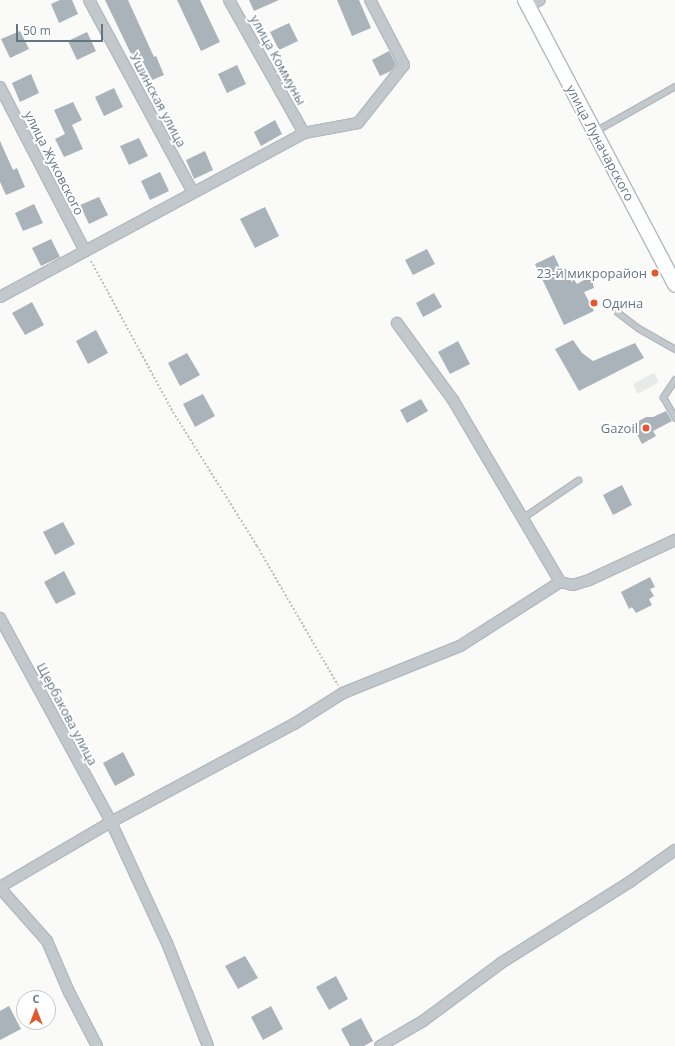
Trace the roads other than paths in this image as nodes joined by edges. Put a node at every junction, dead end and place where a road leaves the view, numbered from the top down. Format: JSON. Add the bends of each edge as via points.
{"nodes":[{"id":1,"x":89,"y":0,"type":"edge"},
{"id":2,"x":230,"y":0,"type":"edge"},
{"id":3,"x":370,"y":0,"type":"edge"},
{"id":4,"x":531,"y":2,"type":"edge"},
{"id":5,"x":675,"y":86,"type":"edge"},
{"id":6,"x":0,"y":87,"type":"edge"},
{"id":7,"x":594,"y":132,"type":"junction"},
{"id":8,"x":304,"y":133,"type":"junction"},
{"id":9,"x":193,"y":192,"type":"junction"},
{"id":10,"x":85,"y":250,"type":"junction"},
{"id":11,"x":675,"y":285,"type":"edge"},
{"id":12,"x":0,"y":297,"type":"edge"},
{"id":13,"x":617,"y":312,"type":"dead end"},
{"id":14,"x":397,"y":323,"type":"dead end"},
{"id":15,"x":675,"y":349,"type":"edge"},
{"id":16,"x":675,"y":379,"type":"edge"},
{"id":17,"x":675,"y":418,"type":"edge"},
{"id":18,"x":578,"y":480,"type":"dead end"},
{"id":19,"x":522,"y":518,"type":"junction"},
{"id":20,"x":675,"y":540,"type":"edge"},
{"id":21,"x":560,"y":582,"type":"junction"},
{"id":22,"x":0,"y":618,"type":"edge"},
{"id":23,"x":111,"y":822,"type":"junction"},
{"id":24,"x":675,"y":850,"type":"edge"},
{"id":25,"x":0,"y":887,"type":"edge"},
{"id":26,"x":97,"y":1046,"type":"edge"},
{"id":27,"x":208,"y":1046,"type":"edge"},
{"id":28,"x":380,"y":1046,"type":"edge"}],
"edges":[{"from":1,"to":9,"type":"street","name":"Ушинская улица"},
{"from":2,"to":8,"type":"street","name":"улица Коммуны"},
{"from":3,"to":8,"type":"street","via":[[404,65],[358,123]]},
{"from":4,"to":7,"type":"main road","name":"улица Луначарского"},
{"from":5,"to":7,"type":"lane"},
{"from":6,"to":10,"type":"street","name":"улица Жуковского"},
{"from":7,"to":11,"type":"main road","name":"улица Луначарского"},
{"from":8,"to":9,"type":"street"},
{"from":9,"to":10,"type":"street"},
{"from":10,"to":12,"type":"street"},
{"from":13,"to":15,"type":"lane","via":[[638,328]]},
{"from":14,"to":19,"type":"street","via":[[453,400]]},
{"from":16,"to":17,"type":"lane","via":[[663,397]]},
{"from":18,"to":19,"type":"lane"},
{"from":19,"to":21,"type":"street"},
{"from":20,"to":21,"type":"street","via":[[589,580],[573,585]]},
{"from":21,"to":23,"type":"street","via":[[460,646],[343,693],[294,724]]},
{"from":22,"to":23,"type":"street","name":"Щербакова улица"},
{"from":23,"to":25,"type":"street"},
{"from":23,"to":27,"type":"street","name":"Щербакова улица","via":[[166,943]]},
{"from":24,"to":28,"type":"street","via":[[501,964],[423,1021]]},
{"from":25,"to":26,"type":"street","via":[[47,941],[68,992]]}]}
